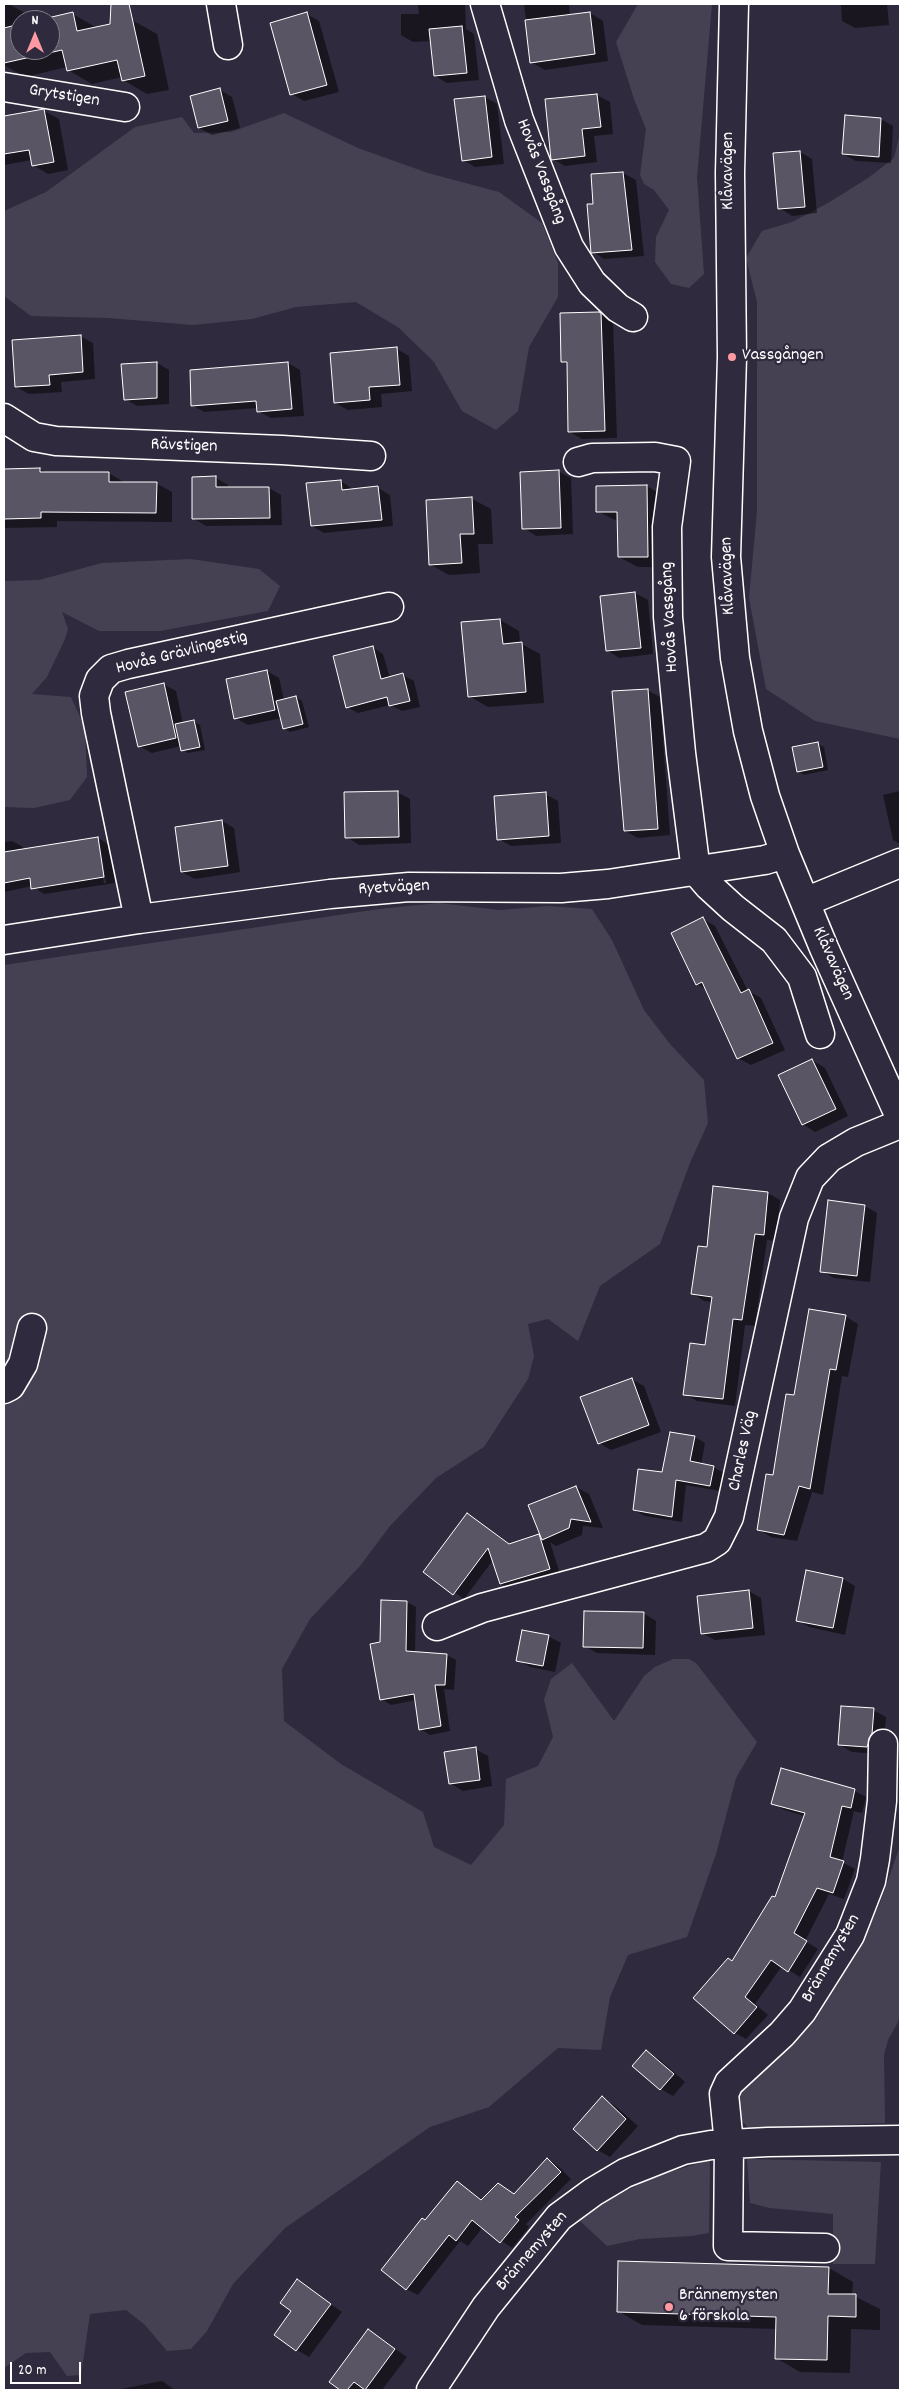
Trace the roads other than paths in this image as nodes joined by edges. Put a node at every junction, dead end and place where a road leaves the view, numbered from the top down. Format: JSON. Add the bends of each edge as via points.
{"nodes":[{"id":1,"x":221,"y":4,"type":"edge"},
{"id":2,"x":484,"y":4,"type":"edge"},
{"id":3,"x":734,"y":4,"type":"edge"},
{"id":4,"x":228,"y":45,"type":"dead end"},
{"id":5,"x":4,"y":87,"type":"edge"},
{"id":6,"x":125,"y":107,"type":"dead end"},
{"id":7,"x":633,"y":317,"type":"dead end"},
{"id":8,"x":4,"y":418,"type":"edge"},
{"id":9,"x":371,"y":456,"type":"dead end"},
{"id":10,"x":578,"y":462,"type":"dead end"},
{"id":11,"x":389,"y":607,"type":"dead end"},
{"id":12,"x":785,"y":854,"type":"junction"},
{"id":13,"x":900,"y":863,"type":"edge"},
{"id":14,"x":696,"y":871,"type":"junction"},
{"id":15,"x":805,"y":902,"type":"junction"},
{"id":16,"x":139,"y":919,"type":"junction"},
{"id":17,"x":4,"y":940,"type":"edge"},
{"id":18,"x":820,"y":1034,"type":"dead end"},
{"id":19,"x":900,"y":1117,"type":"edge"},
{"id":20,"x":900,"y":1124,"type":"edge"},
{"id":21,"x":32,"y":1328,"type":"dead end"},
{"id":22,"x":4,"y":1389,"type":"edge"},
{"id":23,"x":437,"y":1626,"type":"dead end"},
{"id":24,"x":883,"y":1744,"type":"dead end"},
{"id":25,"x":900,"y":2140,"type":"edge"},
{"id":26,"x":729,"y":2144,"type":"junction"},
{"id":27,"x":825,"y":2248,"type":"dead end"},
{"id":28,"x":431,"y":2390,"type":"edge"}],
"edges":[{"from":1,"to":4,"type":"street"},
{"from":2,"to":7,"type":"street","name":"Hovås Vassgång","via":[[519,120],[569,247],[592,283],[618,308]]},
{"from":3,"to":12,"type":"street","name":"Klåvavägen","via":[[727,574],[735,658],[748,730],[765,796]]},
{"from":5,"to":6,"type":"street","name":"Grytstigen"},
{"from":8,"to":9,"type":"street","name":"Rävstigen","via":[[34,437],[56,441]]},
{"from":10,"to":14,"type":"street","name":"Hovås Vassgång","via":[[592,458],[655,456],[676,461],[667,527],[668,616]]},
{"from":11,"to":16,"type":"street","name":"Hovås Grävlingestig","via":[[128,664],[110,669],[100,680],[94,696],[96,714]]},
{"from":12,"to":14,"type":"street","name":"Ryetvägen"},
{"from":12,"to":15,"type":"street","name":"Klåvavägen"},
{"from":13,"to":15,"type":"street"},
{"from":14,"to":16,"type":"street","name":"Ryetvägen","via":[[639,881],[561,888],[409,887]]},
{"from":14,"to":18,"type":"street","via":[[708,886],[774,940],[802,977]]},
{"from":15,"to":19,"type":"street","name":"Klåvavägen"},
{"from":16,"to":17,"type":"street","name":"Ryetvägen"},
{"from":20,"to":23,"type":"street","name":"Charles Väg","via":[[856,1142],[829,1158],[810,1178],[794,1218],[729,1517],[717,1541],[706,1548],[482,1608]]},
{"from":21,"to":22,"type":"street","via":[[23,1364],[10,1386]]},
{"from":24,"to":26,"type":"street","name":"Brännemysten","via":[[876,1859],[863,1906],[850,1936],[802,2011],[729,2083],[724,2094]]},
{"from":25,"to":26,"type":"street","name":"Brännemysten"},
{"from":26,"to":27,"type":"street","via":[[728,2246]]},
{"from":26,"to":28,"type":"street","name":"Brännemysten","via":[[683,2150],[625,2173],[559,2218],[486,2307]]}]}
